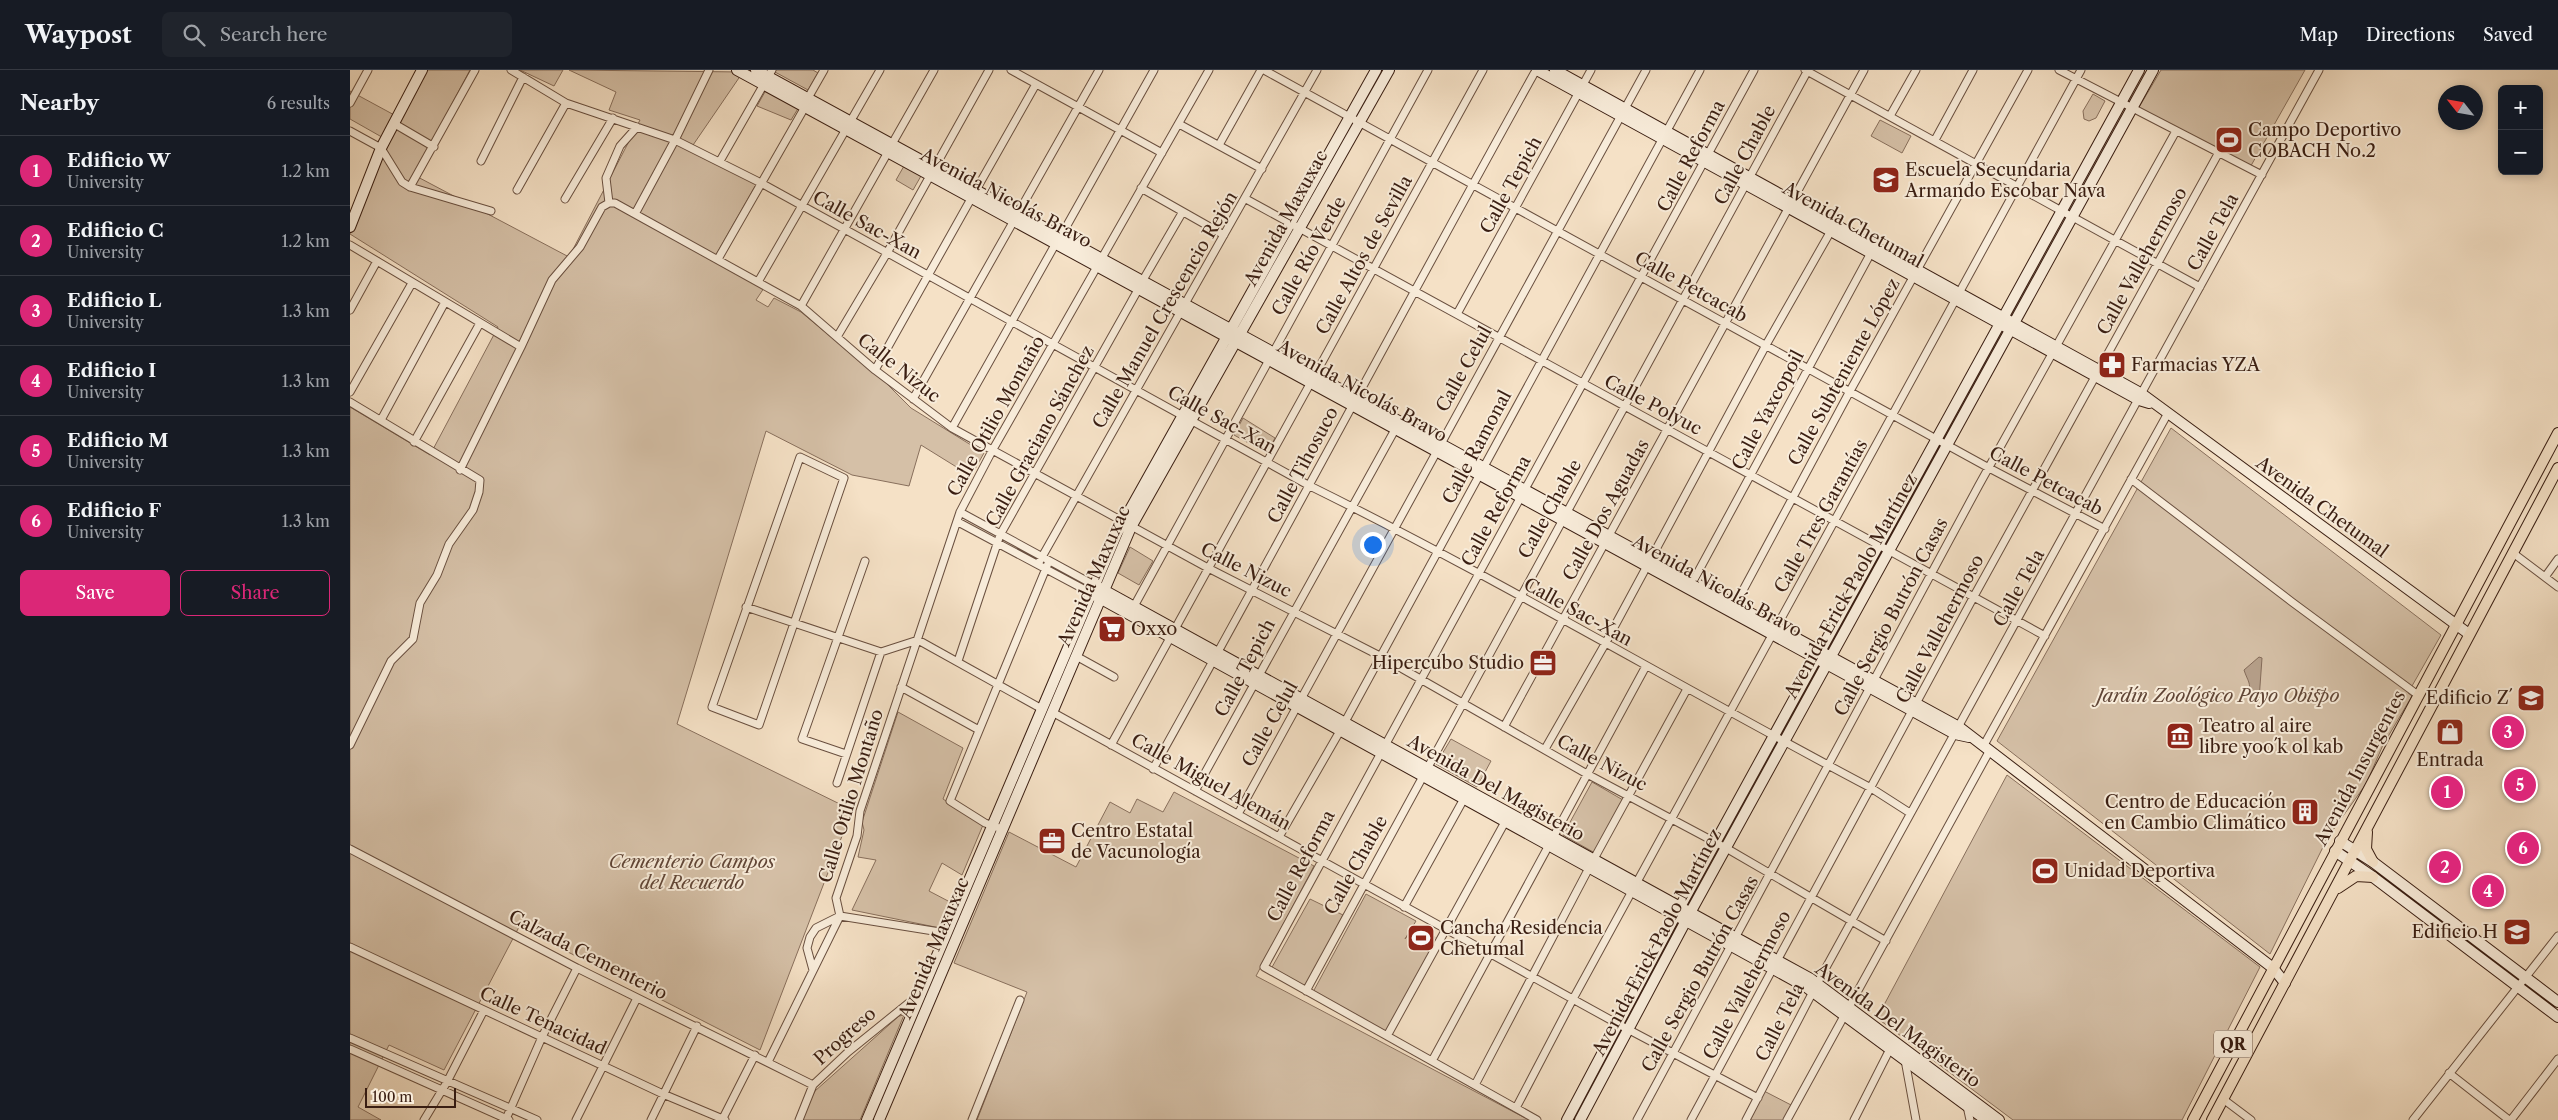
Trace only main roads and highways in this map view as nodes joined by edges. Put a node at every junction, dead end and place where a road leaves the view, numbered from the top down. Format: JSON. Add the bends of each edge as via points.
{"nodes":[{"id":1,"x":422,"y":70,"type":"edge"},
{"id":2,"x":737,"y":70,"type":"edge"},
{"id":3,"x":756,"y":70,"type":"edge"},
{"id":4,"x":1376,"y":70,"type":"edge"},
{"id":5,"x":1389,"y":70,"type":"edge"},
{"id":6,"x":1537,"y":70,"type":"edge"},
{"id":7,"x":1555,"y":70,"type":"edge"},
{"id":8,"x":2139,"y":70,"type":"edge"},
{"id":9,"x":2152,"y":70,"type":"edge"},
{"id":10,"x":768,"y":77,"type":"edge"},
{"id":11,"x":1580,"y":89,"type":"junction"},
{"id":12,"x":1354,"y":120,"type":"junction"},
{"id":13,"x":350,"y":227,"type":"edge"},
{"id":14,"x":2001,"y":321,"type":"junction"},
{"id":15,"x":2012,"y":326,"type":"junction"},
{"id":16,"x":1233,"y":334,"type":"junction"},
{"id":17,"x":2558,"y":433,"type":"edge"},
{"id":18,"x":2558,"y":468,"type":"edge"},
{"id":19,"x":2523,"y":499,"type":"junction"},
{"id":20,"x":2538,"y":506,"type":"junction"},
{"id":21,"x":1899,"y":508,"type":"junction"},
{"id":22,"x":1909,"y":514,"type":"junction"},
{"id":23,"x":2486,"y":568,"type":"junction"},
{"id":24,"x":2501,"y":575,"type":"junction"},
{"id":25,"x":1097,"y":592,"type":"junction"},
{"id":26,"x":2455,"y":626,"type":"junction"},
{"id":27,"x":2470,"y":634,"type":"junction"},
{"id":28,"x":1818,"y":655,"type":"junction"},
{"id":29,"x":1829,"y":660,"type":"junction"},
{"id":30,"x":1047,"y":710,"type":"junction"},
{"id":31,"x":1466,"y":795,"type":"junction"},
{"id":32,"x":2357,"y":810,"type":"junction"},
{"id":33,"x":2370,"y":822,"type":"junction"},
{"id":34,"x":1550,"y":841,"type":"junction"},
{"id":35,"x":2340,"y":841,"type":"junction"},
{"id":36,"x":2355,"y":850,"type":"junction"},
{"id":37,"x":2335,"y":852,"type":"junction"},
{"id":38,"x":2350,"y":860,"type":"junction"},
{"id":39,"x":2373,"y":862,"type":"junction"},
{"id":40,"x":2373,"y":877,"type":"junction"},
{"id":41,"x":2333,"y":892,"type":"junction"},
{"id":42,"x":1677,"y":912,"type":"junction"},
{"id":43,"x":1688,"y":917,"type":"junction"},
{"id":44,"x":2273,"y":968,"type":"junction"},
{"id":45,"x":2287,"y":978,"type":"junction"},
{"id":46,"x":2558,"y":1002,"type":"edge"},
{"id":47,"x":2558,"y":1017,"type":"edge"},
{"id":48,"x":1892,"y":1045,"type":"junction"},
{"id":49,"x":1969,"y":1102,"type":"junction"},
{"id":50,"x":866,"y":1120,"type":"edge"},
{"id":51,"x":879,"y":1120,"type":"edge"},
{"id":52,"x":1567,"y":1120,"type":"edge"},
{"id":53,"x":1580,"y":1120,"type":"edge"},
{"id":54,"x":1986,"y":1120,"type":"edge"},
{"id":55,"x":1999,"y":1120,"type":"edge"},
{"id":56,"x":2193,"y":1120,"type":"edge"},
{"id":57,"x":2212,"y":1120,"type":"edge"}],
"edges":[{"from":1,"to":13,"type":"main road","via":[[381,148]]},
{"from":2,"to":10,"type":"main road","name":"Avenida Nicolás Bravo"},
{"from":3,"to":10,"type":"main road","name":"Avenida Nicolás Bravo"},
{"from":4,"to":12,"type":"main road","name":"Avenida Maxuxac"},
{"from":5,"to":12,"type":"main road","name":"Avenida Maxuxac"},
{"from":6,"to":11,"type":"main road","name":"Avenida Chetumal"},
{"from":7,"to":11,"type":"main road","name":"Avenida Chetumal"},
{"from":8,"to":14,"type":"main road","name":"Avenida Erick Paolo Martínez"},
{"from":9,"to":15,"type":"main road","name":"Avenida Erick Paolo Martínez"},
{"from":10,"to":16,"type":"main road","name":"Avenida Nicolás Bravo","via":[[849,126]]},
{"from":11,"to":14,"type":"main road","name":"Avenida Chetumal"},
{"from":12,"to":16,"type":"main road","name":"Avenida Maxuxac","via":[[1290,223]]},
{"from":12,"to":16,"type":"main road","name":"Avenida Maxuxac","via":[[1300,228]]},
{"from":14,"to":15,"type":"main road","name":"Avenida Chetumal"},
{"from":14,"to":21,"type":"main road","name":"Avenida Erick Paolo Martínez"},
{"from":15,"to":22,"type":"main road","name":"Avenida Erick Paolo Martínez"},
{"from":15,"to":26,"type":"main road","name":"Avenida Chetumal","via":[[2168,413]]},
{"from":16,"to":25,"type":"main road","name":"Avenida Maxuxac","via":[[1127,524]]},
{"from":16,"to":28,"type":"main road","name":"Avenida Nicolás Bravo"},
{"from":17,"to":19,"type":"main road","name":"Avenida Insurgentes","number":"QR"},
{"from":18,"to":20,"type":"main road","name":"Avenida Insurgentes","number":"QR"},
{"from":19,"to":20,"type":"main road"},
{"from":19,"to":23,"type":"main road","name":"Avenida Insurgentes","number":"QR"},
{"from":20,"to":24,"type":"main road","name":"Avenida Insurgentes","number":"QR"},
{"from":21,"to":22,"type":"main road"},
{"from":21,"to":28,"type":"main road","name":"Avenida Erick Paolo Martínez"},
{"from":22,"to":29,"type":"main road","name":"Avenida Erick Paolo Martínez"},
{"from":23,"to":24,"type":"main road"},
{"from":23,"to":26,"type":"main road","name":"Avenida Insurgentes","number":"QR"},
{"from":24,"to":27,"type":"main road","name":"Avenida Insurgentes","number":"QR"},
{"from":25,"to":30,"type":"main road","name":"Avenida Maxuxac"},
{"from":25,"to":30,"type":"main road","name":"Avenida Maxuxac","via":[[1076,656]]},
{"from":25,"to":31,"type":"main road","name":"Avenida Del Magisterio"},
{"from":26,"to":27,"type":"main road","name":"Avenida Chetumal"},
{"from":26,"to":32,"type":"main road","name":"Avenida Insurgentes","number":"QR"},
{"from":27,"to":33,"type":"main road","name":"Avenida Insurgentes","number":"QR"},
{"from":28,"to":29,"type":"main road","name":"Avenida Nicolás Bravo"},
{"from":28,"to":42,"type":"main road","name":"Avenida Erick Paolo Martínez"},
{"from":29,"to":43,"type":"main road","name":"Avenida Erick Paolo Martínez"},
{"from":29,"to":44,"type":"main road","name":"Avenida Nicolás Bravo","via":[[1987,747]]},
{"from":30,"to":50,"type":"main road","name":"Avenida Maxuxac","via":[[992,826]]},
{"from":30,"to":51,"type":"main road","name":"Avenida Maxuxac","via":[[1002,829]]},
{"from":31,"to":34,"type":"main road","name":"Avenida Del Magisterio"},
{"from":31,"to":34,"type":"main road","name":"Avenida Del Magisterio","via":[[1505,822]]},
{"from":32,"to":33,"type":"main road"},
{"from":32,"to":35,"type":"main road","name":"Avenida Insurgentes","number":"QR"},
{"from":33,"to":36,"type":"main road","name":"Avenida Insurgentes","number":"QR"},
{"from":33,"to":39,"type":"main road","via":[[2366,849]]},
{"from":34,"to":42,"type":"main road","name":"Avenida Del Magisterio"},
{"from":35,"to":36,"type":"main road"},
{"from":35,"to":37,"type":"main road","name":"Avenida Insurgentes","number":"QR"},
{"from":36,"to":38,"type":"main road","name":"Avenida Insurgentes","number":"QR"},
{"from":36,"to":39,"type":"main road"},
{"from":37,"to":38,"type":"main road"},
{"from":37,"to":44,"type":"main road","name":"Avenida Insurgentes","number":"QR"},
{"from":38,"to":40,"type":"main road"},
{"from":38,"to":41,"type":"main road","name":"Avenida Insurgentes","number":"QR"},
{"from":39,"to":46,"type":"main road"},
{"from":40,"to":41,"type":"main road","via":[[2356,876]]},
{"from":40,"to":47,"type":"main road"},
{"from":41,"to":45,"type":"main road","name":"Avenida Insurgentes","number":"QR"},
{"from":42,"to":43,"type":"main road","name":"Avenida Del Magisterio"},
{"from":42,"to":52,"type":"main road","name":"Avenida Erick Paolo Martínez"},
{"from":43,"to":48,"type":"main road","name":"Avenida Del Magisterio","via":[[1815,987]]},
{"from":43,"to":53,"type":"main road","name":"Avenida Erick Paolo Martínez"},
{"from":44,"to":45,"type":"main road","name":"Avenida Nicolás Bravo"},
{"from":44,"to":56,"type":"main road","name":"Avenida Insurgentes","number":"QR"},
{"from":45,"to":57,"type":"main road","name":"Avenida Insurgentes","number":"QR"},
{"from":48,"to":49,"type":"main road","name":"Avenida Del Magisterio"},
{"from":48,"to":49,"type":"main road","name":"Avenida Del Magisterio","via":[[1905,1060]]},
{"from":49,"to":54,"type":"main road","name":"Avenida Del Magisterio"},
{"from":49,"to":55,"type":"main road","name":"Avenida Del Magisterio"}]}
